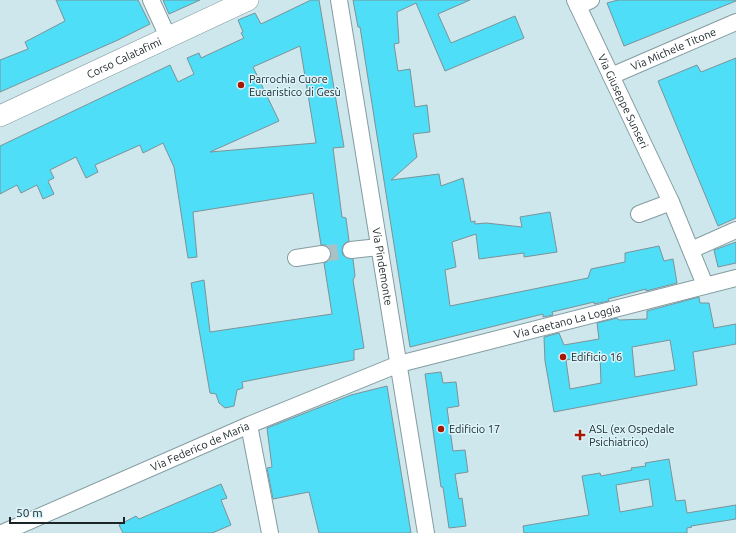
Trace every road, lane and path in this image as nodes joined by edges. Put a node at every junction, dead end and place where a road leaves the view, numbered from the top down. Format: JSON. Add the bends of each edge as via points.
{"nodes":[{"id":1,"x":151,"y":0,"type":"edge"},
{"id":2,"x":248,"y":0,"type":"edge"},
{"id":3,"x":339,"y":0,"type":"edge"},
{"id":4,"x":581,"y":2,"type":"edge"},
{"id":5,"x":736,"y":22,"type":"edge"},
{"id":6,"x":168,"y":37,"type":"junction"},
{"id":7,"x":611,"y":76,"type":"junction"},
{"id":8,"x":0,"y":116,"type":"edge"},
{"id":9,"x":670,"y":202,"type":"junction"},
{"id":10,"x":639,"y":214,"type":"dead end"},
{"id":11,"x":736,"y":230,"type":"edge"},
{"id":12,"x":379,"y":247,"type":"junction"},
{"id":13,"x":351,"y":250,"type":"tunnel mouth"},
{"id":14,"x":691,"y":250,"type":"junction"},
{"id":15,"x":322,"y":254,"type":"tunnel mouth"},
{"id":16,"x":296,"y":258,"type":"dead end"},
{"id":17,"x":736,"y":278,"type":"edge"},
{"id":18,"x":706,"y":285,"type":"junction"},
{"id":19,"x":399,"y":364,"type":"junction"},
{"id":20,"x":249,"y":424,"type":"junction"},
{"id":21,"x":2,"y":533,"type":"edge"},
{"id":22,"x":270,"y":533,"type":"edge"},
{"id":23,"x":426,"y":533,"type":"edge"}],
"edges":[{"from":1,"to":6,"type":"street"},
{"from":2,"to":6,"type":"main road","name":"Corso Calatafimi"},
{"from":3,"to":12,"type":"street","name":"Via Pindemonte"},
{"from":4,"to":7,"type":"street","name":"Via Giuseppe Sunseri"},
{"from":5,"to":7,"type":"street","name":"Via Michele Titone"},
{"from":6,"to":8,"type":"main road","name":"Corso Calatafimi"},
{"from":7,"to":9,"type":"street","name":"Via Giuseppe Sunseri"},
{"from":9,"to":10,"type":"street"},
{"from":9,"to":14,"type":"street","name":"Via Giuseppe Sunseri"},
{"from":11,"to":14,"type":"street"},
{"from":12,"to":13,"type":"street"},
{"from":12,"to":19,"type":"street","name":"Via Pindemonte"},
{"from":14,"to":18,"type":"street","name":"Via Giuseppe Sunseri"},
{"from":15,"to":16,"type":"street"},
{"from":17,"to":18,"type":"street","name":"Via Gaetano La Loggia"},
{"from":18,"to":19,"type":"street","name":"Via Gaetano La Loggia"},
{"from":19,"to":20,"type":"street","name":"Via Federico de Maria"},
{"from":19,"to":23,"type":"street","name":"Via Pindemonte"},
{"from":20,"to":21,"type":"street","name":"Via Federico de Maria"},
{"from":20,"to":22,"type":"street"}]}
